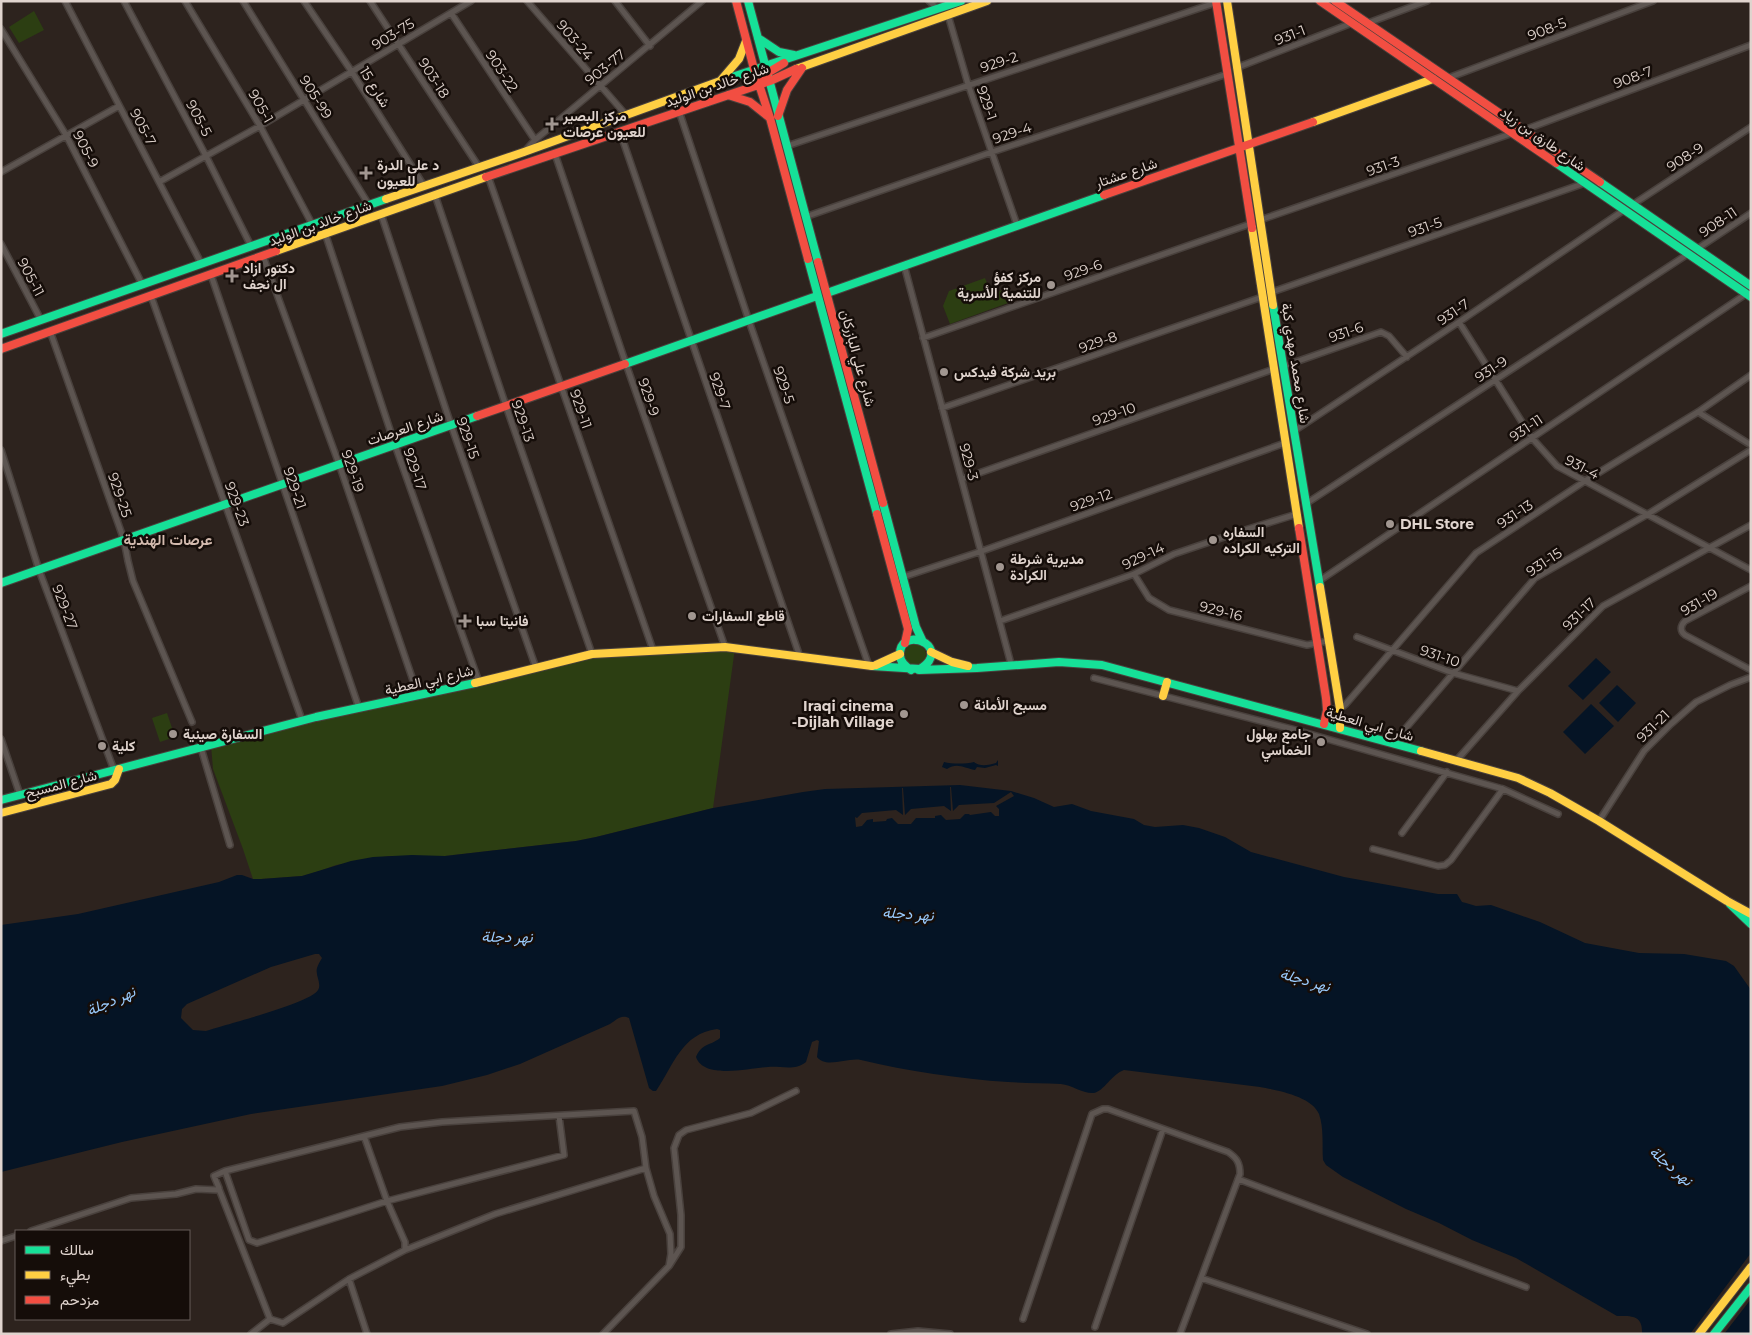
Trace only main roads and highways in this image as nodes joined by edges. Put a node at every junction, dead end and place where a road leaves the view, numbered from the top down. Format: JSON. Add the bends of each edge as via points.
{"nodes":[{"id":1,"x":736,"y":1,"type":"edge"},
{"id":2,"x":748,"y":1,"type":"edge"},
{"id":3,"x":961,"y":1,"type":"edge"},
{"id":4,"x":987,"y":1,"type":"edge"},
{"id":5,"x":1227,"y":1,"type":"edge"},
{"id":6,"x":1320,"y":1,"type":"edge"},
{"id":7,"x":1336,"y":1,"type":"edge"},
{"id":8,"x":1217,"y":2,"type":"edge"},
{"id":9,"x":758,"y":38,"type":"junction"},
{"id":10,"x":746,"y":41,"type":"junction"},
{"id":11,"x":802,"y":54,"type":"junction"},
{"id":12,"x":1235,"y":58,"type":"junction"},
{"id":13,"x":1224,"y":60,"type":"junction"},
{"id":14,"x":806,"y":64,"type":"junction"},
{"id":15,"x":766,"y":65,"type":"junction"},
{"id":16,"x":754,"y":69,"type":"junction"},
{"id":17,"x":769,"y":77,"type":"junction"},
{"id":18,"x":1434,"y":79,"type":"junction"},
{"id":19,"x":720,"y":81,"type":"junction"},
{"id":20,"x":758,"y":82,"type":"junction"},
{"id":21,"x":725,"y":95,"type":"junction"},
{"id":22,"x":778,"y":116,"type":"junction"},
{"id":23,"x":770,"y":118,"type":"junction"},
{"id":24,"x":1249,"y":145,"type":"junction"},
{"id":25,"x":1239,"y":147,"type":"junction"},
{"id":26,"x":1264,"y":248,"type":"junction"},
{"id":27,"x":1255,"y":250,"type":"junction"},
{"id":28,"x":1751,"y":286,"type":"edge"},
{"id":29,"x":827,"y":293,"type":"junction"},
{"id":30,"x":817,"y":296,"type":"junction"},
{"id":31,"x":1748,"y":296,"type":"edge"},
{"id":32,"x":1,"y":334,"type":"edge"},
{"id":33,"x":1,"y":349,"type":"edge"},
{"id":34,"x":1289,"y":464,"type":"junction"},
{"id":35,"x":1299,"y":466,"type":"junction"},
{"id":36,"x":1,"y":583,"type":"edge"},
{"id":37,"x":923,"y":642,"type":"junction"},
{"id":38,"x":904,"y":644,"type":"junction"},
{"id":39,"x":930,"y":652,"type":"junction"},
{"id":40,"x":900,"y":654,"type":"junction"},
{"id":41,"x":869,"y":666,"type":"junction"},
{"id":42,"x":977,"y":668,"type":"junction"},
{"id":43,"x":914,"y":670,"type":"junction"},
{"id":44,"x":1167,"y":682,"type":"junction"},
{"id":45,"x":1163,"y":696,"type":"road end"},
{"id":46,"x":1324,"y":724,"type":"junction"},
{"id":47,"x":1340,"y":728,"type":"junction"},
{"id":48,"x":116,"y":770,"type":"junction"},
{"id":49,"x":1,"y":800,"type":"edge"},
{"id":50,"x":1,"y":814,"type":"edge"},
{"id":51,"x":1727,"y":901,"type":"junction"},
{"id":52,"x":1751,"y":914,"type":"edge"},
{"id":53,"x":1751,"y":924,"type":"edge"},
{"id":54,"x":1751,"y":1267,"type":"edge"},
{"id":55,"x":1751,"y":1287,"type":"edge"},
{"id":56,"x":1699,"y":1334,"type":"edge"},
{"id":57,"x":1714,"y":1334,"type":"edge"}],
"edges":[{"from":1,"to":10,"type":"main road"},
{"from":2,"to":9,"type":"main road"},
{"from":3,"to":11,"type":"main road","name":"شارع خالد بن الوليد"},
{"from":4,"to":14,"type":"main road","name":"شارع خالد بن الوليد"},
{"from":5,"to":12,"type":"main road","name":"شارع محمد مهدي كبة"},
{"from":6,"to":18,"type":"main road","name":"شارع طارق بن زياد"},
{"from":7,"to":28,"type":"main road","name":"شارع طارق بن زياد"},
{"from":8,"to":13,"type":"main road","name":"شارع محمد مهدي كبة"},
{"from":9,"to":11,"type":"main road","via":[[772,50],[790,55]]},
{"from":9,"to":15,"type":"main road"},
{"from":10,"to":16,"type":"main road"},
{"from":10,"to":19,"type":"main road","via":[[738,59]]},
{"from":11,"to":15,"type":"main road","name":"شارع خالد بن الوليد"},
{"from":11,"to":17,"type":"main road"},
{"from":12,"to":13,"type":"main road"},
{"from":12,"to":24,"type":"main road","name":"شارع محمد مهدي كبة"},
{"from":13,"to":25,"type":"main road","name":"شارع محمد مهدي كبة"},
{"from":14,"to":17,"type":"main road","name":"شارع خالد بن الوليد"},
{"from":14,"to":22,"type":"main road","via":[[788,87]]},
{"from":15,"to":16,"type":"main road","name":"شارع خالد بن الوليد"},
{"from":15,"to":17,"type":"main road"},
{"from":15,"to":20,"type":"main road"},
{"from":16,"to":19,"type":"main road","name":"شارع خالد بن الوليد"},
{"from":16,"to":20,"type":"main road"},
{"from":17,"to":20,"type":"main road"},
{"from":17,"to":22,"type":"main road","name":"شارع علي البازركان"},
{"from":18,"to":24,"type":"main road","name":"شارع عشتار"},
{"from":18,"to":31,"type":"main road","name":"شارع طارق بن زياد"},
{"from":19,"to":32,"type":"main road","name":"شارع خالد بن الوليد"},
{"from":20,"to":21,"type":"main road","name":"شارع خالد بن الوليد"},
{"from":20,"to":23,"type":"main road","name":"شارع علي البازركان"},
{"from":21,"to":23,"type":"main road","via":[[750,102]]},
{"from":21,"to":33,"type":"main road","name":"شارع خالد بن الوليد","via":[[434,194]]},
{"from":22,"to":29,"type":"main road","name":"شارع علي البازركان"},
{"from":23,"to":30,"type":"main road","name":"شارع علي البازركان"},
{"from":24,"to":25,"type":"main road","name":"شارع عشتار"},
{"from":24,"to":26,"type":"main road","name":"شارع محمد مهدي كبة"},
{"from":25,"to":27,"type":"main road","name":"شارع محمد مهدي كبة"},
{"from":25,"to":29,"type":"main road","name":"شارع عشتار"},
{"from":26,"to":27,"type":"main road"},
{"from":26,"to":35,"type":"main road","name":"شارع محمد مهدي كبة"},
{"from":27,"to":34,"type":"main road","name":"شارع محمد مهدي كبة"},
{"from":29,"to":37,"type":"main road","name":"شارع علي البازركان"},
{"from":30,"to":36,"type":"main road","name":"شارع العرصات"},
{"from":30,"to":38,"type":"main road","name":"شارع علي البازركان","via":[[908,629]]},
{"from":34,"to":35,"type":"main road"},
{"from":34,"to":46,"type":"main road","name":"شارع محمد مهدي كبة","via":[[1327,710]]},
{"from":35,"to":47,"type":"main road","name":"شارع محمد مهدي كبة","via":[[1340,709]]},
{"from":37,"to":38,"type":"main road","via":[[912,640]]},
{"from":37,"to":39,"type":"main road"},
{"from":38,"to":40,"type":"main road"},
{"from":39,"to":42,"type":"main road","name":"شارع ابي العطية"},
{"from":39,"to":43,"type":"main road","via":[[928,664]]},
{"from":40,"to":41,"type":"main road","name":"شارع ابي العطية"},
{"from":40,"to":43,"type":"main road","via":[[902,664]]},
{"from":41,"to":43,"type":"main road","name":"شارع ابي العطية"},
{"from":41,"to":48,"type":"main road","name":"شارع ابي العطية","via":[[725,646],[592,654],[302,720]]},
{"from":42,"to":43,"type":"main road","name":"شارع ابي العطية"},
{"from":42,"to":44,"type":"main road","name":"شارع ابي العطية","via":[[1059,662],[1102,665]]},
{"from":44,"to":45,"type":"main road"},
{"from":44,"to":46,"type":"main road","name":"شارع ابي العطية"},
{"from":46,"to":47,"type":"main road","name":"شارع ابي العطية"},
{"from":47,"to":51,"type":"main road","name":"شارع ابي العطية","via":[[1518,778],[1599,821]]},
{"from":48,"to":49,"type":"main road","name":"شارع ابي العطية"},
{"from":48,"to":50,"type":"main road","name":"شارع المسبح","via":[[111,784]]},
{"from":51,"to":52,"type":"main road","name":"شارع ابي العطية"},
{"from":51,"to":53,"type":"main road","name":"شارع ابي العطية"},
{"from":54,"to":56,"type":"main road"},
{"from":55,"to":57,"type":"main road"}]}
